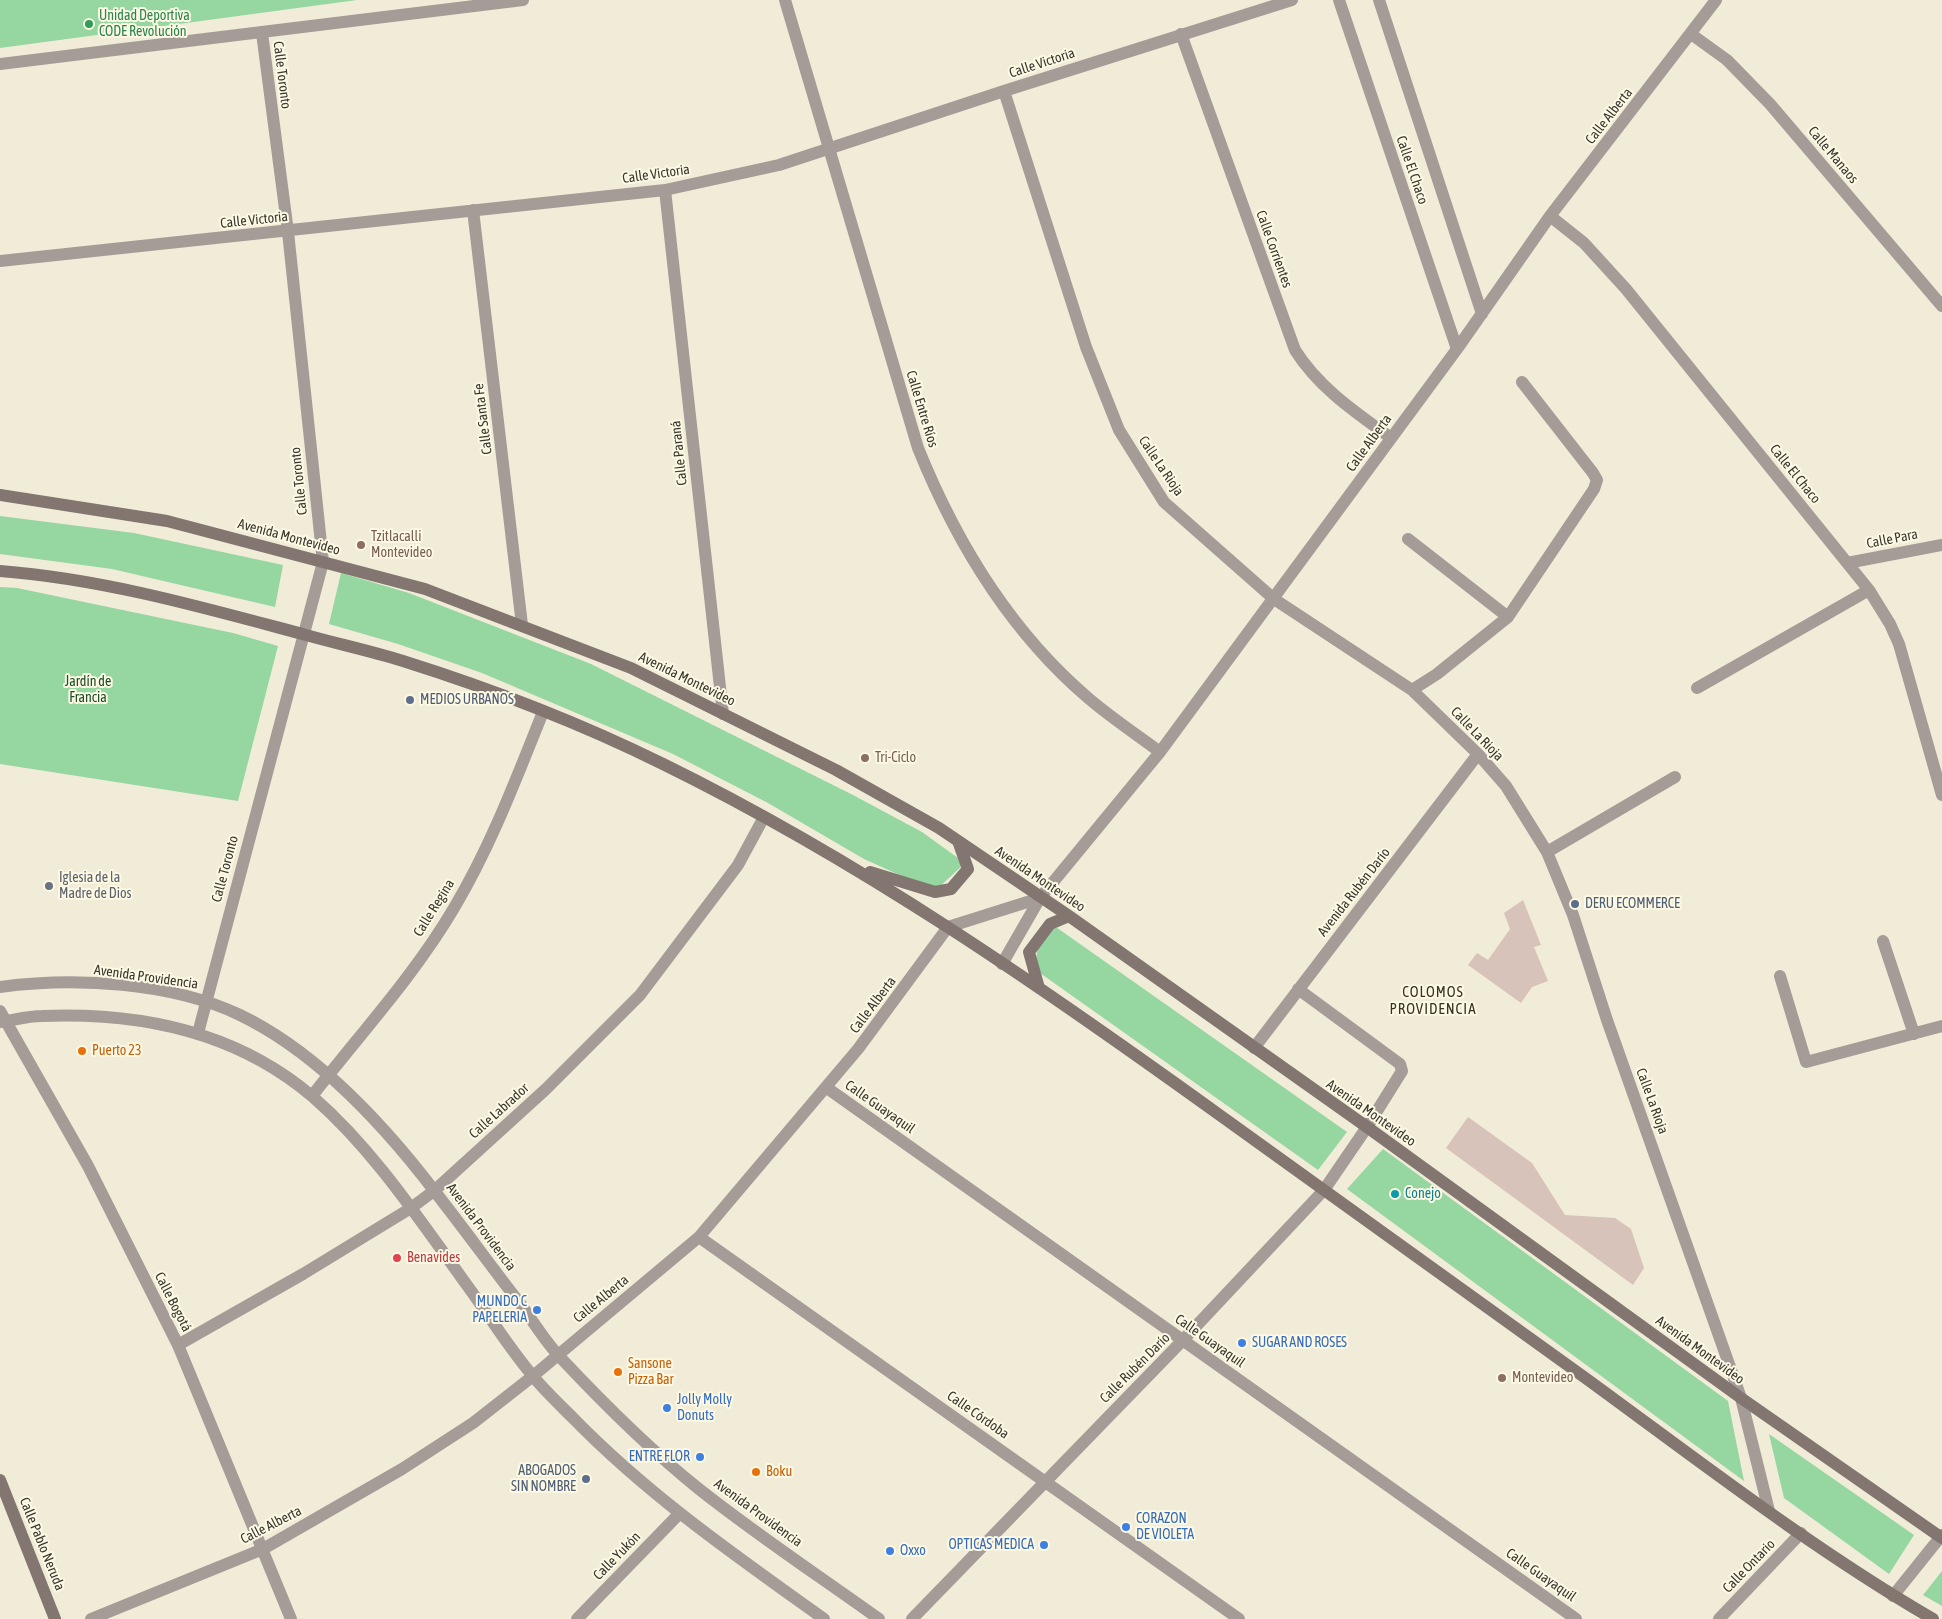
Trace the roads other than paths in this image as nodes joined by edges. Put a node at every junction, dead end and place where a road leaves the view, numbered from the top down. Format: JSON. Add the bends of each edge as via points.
{"nodes":[{"id":1,"x":523,"y":0,"type":"edge"},
{"id":2,"x":785,"y":0,"type":"edge"},
{"id":3,"x":1292,"y":0,"type":"edge"},
{"id":4,"x":1339,"y":0,"type":"edge"},
{"id":5,"x":1379,"y":0,"type":"edge"},
{"id":6,"x":1716,"y":0,"type":"edge"},
{"id":7,"x":262,"y":33,"type":"junction"},
{"id":8,"x":1181,"y":34,"type":"junction"},
{"id":9,"x":1691,"y":34,"type":"junction"},
{"id":10,"x":0,"y":64,"type":"edge"},
{"id":11,"x":1004,"y":91,"type":"junction"},
{"id":12,"x":830,"y":149,"type":"junction"},
{"id":13,"x":664,"y":190,"type":"junction"},
{"id":14,"x":473,"y":210,"type":"junction"},
{"id":15,"x":1550,"y":216,"type":"junction"},
{"id":16,"x":288,"y":232,"type":"junction"},
{"id":17,"x":0,"y":261,"type":"edge"},
{"id":18,"x":1942,"y":306,"type":"edge"},
{"id":19,"x":1482,"y":314,"type":"junction"},
{"id":20,"x":1457,"y":349,"type":"junction"},
{"id":21,"x":1522,"y":382,"type":"dead end"},
{"id":22,"x":1391,"y":438,"type":"junction"},
{"id":23,"x":0,"y":495,"type":"edge"},
{"id":24,"x":1408,"y":539,"type":"dead end"},
{"id":25,"x":1942,"y":544,"type":"edge"},
{"id":26,"x":323,"y":562,"type":"junction"},
{"id":27,"x":1847,"y":563,"type":"junction"},
{"id":28,"x":0,"y":571,"type":"edge"},
{"id":29,"x":1869,"y":590,"type":"junction"},
{"id":30,"x":1274,"y":599,"type":"junction"},
{"id":31,"x":1508,"y":617,"type":"junction"},
{"id":32,"x":522,"y":625,"type":"junction"},
{"id":33,"x":303,"y":635,"type":"junction"},
{"id":34,"x":1697,"y":688,"type":"dead end"},
{"id":35,"x":1412,"y":690,"type":"junction"},
{"id":36,"x":543,"y":712,"type":"junction"},
{"id":37,"x":723,"y":714,"type":"junction"},
{"id":38,"x":1160,"y":752,"type":"junction"},
{"id":39,"x":1478,"y":754,"type":"junction"},
{"id":40,"x":1676,"y":778,"type":"dead end"},
{"id":41,"x":1942,"y":796,"type":"edge"},
{"id":42,"x":764,"y":817,"type":"junction"},
{"id":43,"x":958,"y":842,"type":"junction"},
{"id":44,"x":1546,"y":852,"type":"junction"},
{"id":45,"x":857,"y":869,"type":"junction"},
{"id":46,"x":1040,"y":898,"type":"junction"},
{"id":47,"x":1069,"y":916,"type":"junction"},
{"id":48,"x":948,"y":927,"type":"junction"},
{"id":49,"x":1883,"y":941,"type":"dead end"},
{"id":50,"x":1002,"y":964,"type":"junction"},
{"id":51,"x":1780,"y":976,"type":"dead end"},
{"id":52,"x":0,"y":987,"type":"edge"},
{"id":53,"x":1039,"y":988,"type":"junction"},
{"id":54,"x":1298,"y":989,"type":"junction"},
{"id":55,"x":206,"y":1002,"type":"junction"},
{"id":56,"x":2,"y":1018,"type":"edge"},
{"id":57,"x":1942,"y":1026,"type":"edge"},
{"id":58,"x":198,"y":1032,"type":"junction"},
{"id":59,"x":1914,"y":1034,"type":"junction"},
{"id":60,"x":1254,"y":1048,"type":"junction"},
{"id":61,"x":328,"y":1076,"type":"junction"},
{"id":62,"x":827,"y":1088,"type":"junction"},
{"id":63,"x":312,"y":1096,"type":"junction"},
{"id":64,"x":1367,"y":1127,"type":"junction"},
{"id":65,"x":435,"y":1190,"type":"junction"},
{"id":66,"x":1324,"y":1190,"type":"junction"},
{"id":67,"x":410,"y":1208,"type":"junction"},
{"id":68,"x":699,"y":1236,"type":"junction"},
{"id":69,"x":1183,"y":1340,"type":"junction"},
{"id":70,"x":178,"y":1345,"type":"junction"},
{"id":71,"x":557,"y":1354,"type":"junction"},
{"id":72,"x":532,"y":1376,"type":"junction"},
{"id":73,"x":1741,"y":1398,"type":"junction"},
{"id":74,"x":0,"y":1480,"type":"edge"},
{"id":75,"x":1045,"y":1480,"type":"junction"},
{"id":76,"x":1769,"y":1511,"type":"junction"},
{"id":77,"x":679,"y":1514,"type":"junction"},
{"id":78,"x":1801,"y":1533,"type":"junction"},
{"id":79,"x":1942,"y":1536,"type":"edge"},
{"id":80,"x":263,"y":1549,"type":"junction"},
{"id":81,"x":1893,"y":1596,"type":"junction"},
{"id":82,"x":55,"y":1619,"type":"edge"},
{"id":83,"x":91,"y":1619,"type":"edge"},
{"id":84,"x":291,"y":1619,"type":"edge"},
{"id":85,"x":577,"y":1619,"type":"edge"},
{"id":86,"x":824,"y":1619,"type":"edge"},
{"id":87,"x":879,"y":1619,"type":"edge"},
{"id":88,"x":912,"y":1619,"type":"edge"},
{"id":89,"x":1239,"y":1619,"type":"edge"},
{"id":90,"x":1576,"y":1619,"type":"edge"},
{"id":91,"x":1719,"y":1619,"type":"edge"},
{"id":92,"x":1933,"y":1619,"type":"edge"}],
"edges":[{"from":1,"to":7,"type":"street"},
{"from":2,"to":12,"type":"street","name":"Calle Entre Ríos"},
{"from":3,"to":8,"type":"street","name":"Calle Victoria"},
{"from":4,"to":20,"type":"street","name":"Calle El Chaco"},
{"from":5,"to":19,"type":"street","name":"Calle El Chaco"},
{"from":6,"to":9,"type":"street","name":"Calle Alberta"},
{"from":7,"to":10,"type":"street"},
{"from":7,"to":16,"type":"street","name":"Calle Toronto"},
{"from":8,"to":11,"type":"street","name":"Calle Victoria"},
{"from":8,"to":22,"type":"street","name":"Calle Corrientes","via":[[1295,350],[1315,378],[1343,404]]},
{"from":9,"to":15,"type":"street","name":"Calle Alberta"},
{"from":9,"to":18,"type":"street","name":"Calle Manaos","via":[[1727,60],[1770,104]]},
{"from":11,"to":12,"type":"street","name":"Calle Victoria"},
{"from":11,"to":30,"type":"street","name":"Calle La Rioja","via":[[1086,347],[1119,430],[1164,502]]},
{"from":12,"to":13,"type":"street","name":"Calle Victoria","via":[[743,174]]},
{"from":12,"to":38,"type":"street","name":"Calle Entre Ríos","via":[[918,448],[953,527],[998,599],[1056,667],[1087,697]]},
{"from":13,"to":14,"type":"street","name":"Calle Victoria"},
{"from":13,"to":37,"type":"street","name":"Calle Paraná"},
{"from":14,"to":16,"type":"street","name":"Calle Victoria"},
{"from":14,"to":32,"type":"street","name":"Calle Santa Fe"},
{"from":15,"to":19,"type":"street","name":"Calle Alberta"},
{"from":15,"to":27,"type":"street","name":"Calle El Chaco","via":[[1584,243],[1626,289]]},
{"from":16,"to":17,"type":"street","name":"Calle Victoria"},
{"from":16,"to":26,"type":"street","name":"Calle Toronto"},
{"from":19,"to":20,"type":"street","name":"Calle Alberta"},
{"from":20,"to":22,"type":"street","name":"Calle Alberta"},
{"from":21,"to":31,"type":"street","via":[[1597,480],[1594,490]]},
{"from":22,"to":30,"type":"street","name":"Calle Alberta"},
{"from":23,"to":26,"type":"street","name":"Avenida Montevideo","via":[[167,521]]},
{"from":24,"to":31,"type":"street"},
{"from":25,"to":27,"type":"street","name":"Calle Para"},
{"from":26,"to":32,"type":"street","name":"Avenida Montevideo","via":[[425,589]]},
{"from":26,"to":33,"type":"street","name":"Calle Toronto"},
{"from":27,"to":29,"type":"street","name":"Calle El Chaco"},
{"from":28,"to":33,"type":"street","via":[[38,574],[126,590],[233,614]]},
{"from":29,"to":34,"type":"street"},
{"from":29,"to":41,"type":"street","name":"Calle El Chaco","via":[[1899,644]]},
{"from":30,"to":35,"type":"street","name":"Calle La Rioja"},
{"from":30,"to":38,"type":"street","name":"Calle Alberta"},
{"from":31,"to":35,"type":"street"},
{"from":32,"to":37,"type":"street","name":"Avenida Montevideo","via":[[631,668]]},
{"from":33,"to":36,"type":"street","via":[[398,659]]},
{"from":33,"to":55,"type":"street","name":"Calle Toronto"},
{"from":35,"to":39,"type":"street","name":"Calle La Rioja"},
{"from":36,"to":42,"type":"street","via":[[660,763]]},
{"from":36,"to":61,"type":"street","name":"Calle Regina","via":[[497,827],[454,909],[405,980]]},
{"from":37,"to":43,"type":"street","name":"Avenida Montevideo","via":[[836,770]]},
{"from":38,"to":46,"type":"street","name":"Calle Alberta"},
{"from":39,"to":44,"type":"street","name":"Calle La Rioja","via":[[1506,786]]},
{"from":39,"to":54,"type":"street","name":"Avenida Rubén Darío"},
{"from":40,"to":44,"type":"street"},
{"from":42,"to":45,"type":"street"},
{"from":42,"to":65,"type":"street","name":"Calle Labrador","via":[[738,865],[640,995],[546,1089]]},
{"from":43,"to":45,"type":"street","via":[[968,869],[947,890],[935,892]]},
{"from":43,"to":46,"type":"street","name":"Avenida Montevideo"},
{"from":44,"to":73,"type":"street","name":"Calle La Rioja","via":[[1573,915]]},
{"from":45,"to":48,"type":"street"},
{"from":46,"to":47,"type":"street","name":"Avenida Montevideo"},
{"from":46,"to":48,"type":"street"},
{"from":46,"to":50,"type":"street","name":"Calle Alberta"},
{"from":47,"to":53,"type":"street","via":[[1050,924],[1029,952]]},
{"from":47,"to":60,"type":"street","name":"Avenida Montevideo"},
{"from":48,"to":50,"type":"street"},
{"from":48,"to":62,"type":"street","name":"Calle Alberta"},
{"from":49,"to":59,"type":"street"},
{"from":50,"to":53,"type":"street"},
{"from":51,"to":59,"type":"street","via":[[1806,1062]]},
{"from":52,"to":55,"type":"street","name":"Avenida Providencia","via":[[33,983],[82,984],[134,988]]},
{"from":53,"to":66,"type":"street"},
{"from":54,"to":60,"type":"street","name":"Avenida Rubén Darío"},
{"from":54,"to":64,"type":"street","name":"Calle Rubén Darío","via":[[1400,1064],[1402,1070]]},
{"from":55,"to":58,"type":"street","name":"Calle Toronto"},
{"from":55,"to":61,"type":"street","name":"Avenida Providencia","via":[[242,1016],[293,1048]]},
{"from":56,"to":58,"type":"street","via":[[100,1015]]},
{"from":56,"to":70,"type":"street","name":"Calle Bogotá","via":[[88,1166]]},
{"from":57,"to":59,"type":"street"},
{"from":58,"to":63,"type":"street","via":[[265,1063]]},
{"from":60,"to":64,"type":"street","name":"Avenida Montevideo"},
{"from":61,"to":63,"type":"street","name":"Calle Regina"},
{"from":61,"to":65,"type":"street","name":"Avenida Providencia","via":[[365,1110]]},
{"from":62,"to":68,"type":"street","name":"Calle Alberta"},
{"from":62,"to":69,"type":"street","name":"Calle Guayaquil"},
{"from":63,"to":67,"type":"street","via":[[380,1167]]},
{"from":64,"to":66,"type":"street","name":"Calle Rubén Darío"},
{"from":64,"to":73,"type":"street","name":"Avenida Montevideo"},
{"from":65,"to":67,"type":"street","name":"Calle Labrador"},
{"from":65,"to":71,"type":"street","name":"Avenida Providencia"},
{"from":66,"to":69,"type":"street","name":"Calle Rubén Darío"},
{"from":66,"to":76,"type":"street"},
{"from":67,"to":70,"type":"street","name":"Calle Labrador"},
{"from":67,"to":72,"type":"street"},
{"from":68,"to":71,"type":"street","name":"Calle Alberta"},
{"from":68,"to":75,"type":"street","name":"Calle Córdoba"},
{"from":69,"to":75,"type":"street","name":"Calle Rubén Darío"},
{"from":69,"to":90,"type":"street","name":"Calle Guayaquil"},
{"from":70,"to":80,"type":"street","name":"Calle Bogotá"},
{"from":71,"to":72,"type":"street","name":"Calle Alberta"},
{"from":71,"to":87,"type":"street","name":"Avenida Providencia","via":[[624,1422],[699,1489]]},
{"from":72,"to":77,"type":"street","via":[[601,1447]]},
{"from":72,"to":80,"type":"street","name":"Calle Alberta","via":[[473,1423],[402,1469]]},
{"from":73,"to":76,"type":"street","name":"Calle La Rioja"},
{"from":73,"to":79,"type":"street","name":"Avenida Montevideo"},
{"from":74,"to":82,"type":"street","name":"Calle Pablo Neruda"},
{"from":75,"to":88,"type":"street","name":"Calle Rubén Darío"},
{"from":75,"to":89,"type":"street","name":"Calle Córdoba"},
{"from":76,"to":78,"type":"street"},
{"from":77,"to":85,"type":"street","name":"Calle Yukón"},
{"from":77,"to":86,"type":"street"},
{"from":78,"to":81,"type":"street"},
{"from":78,"to":91,"type":"street","name":"Calle Ontario"},
{"from":79,"to":81,"type":"street"},
{"from":80,"to":83,"type":"street","name":"Calle Alberta"},
{"from":80,"to":84,"type":"street","name":"Calle Bogotá"},
{"from":81,"to":92,"type":"street"}]}
